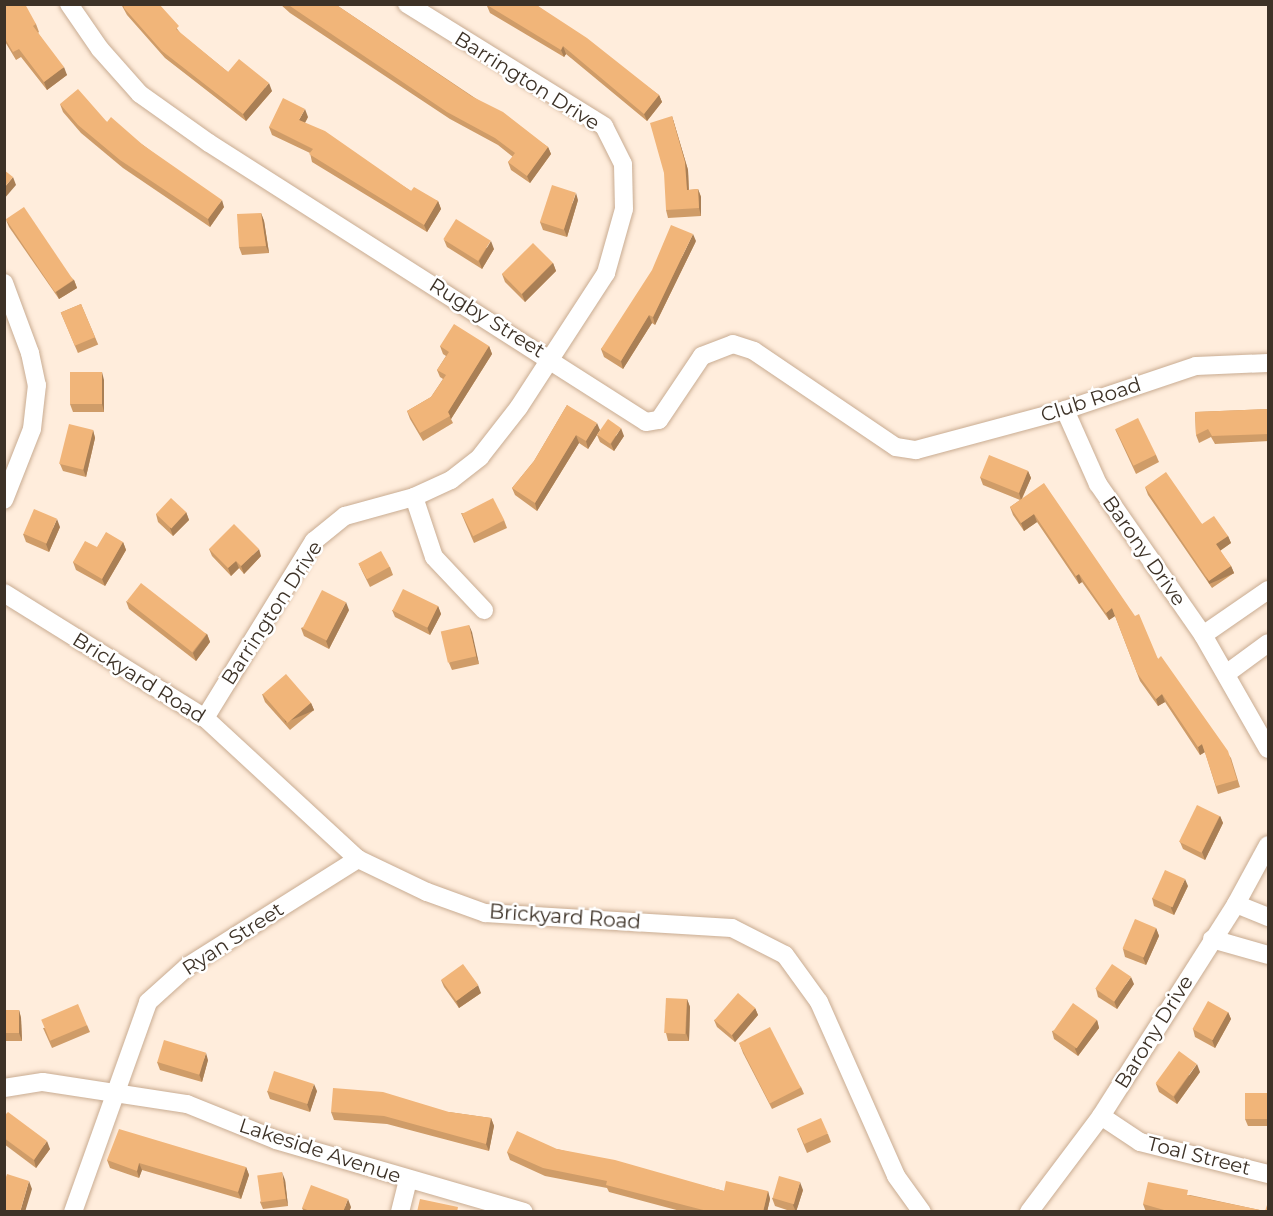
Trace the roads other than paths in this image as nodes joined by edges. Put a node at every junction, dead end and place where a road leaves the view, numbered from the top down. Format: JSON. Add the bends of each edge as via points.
{"nodes":[{"id":1,"x":69,"y":4,"type":"edge"},
{"id":2,"x":407,"y":4,"type":"edge"},
{"id":3,"x":4,"y":283,"type":"edge"},
{"id":4,"x":550,"y":358,"type":"junction"},
{"id":5,"x":1269,"y":363,"type":"edge"},
{"id":6,"x":1065,"y":410,"type":"junction"},
{"id":7,"x":916,"y":450,"type":"joint"},
{"id":8,"x":414,"y":497,"type":"junction"},
{"id":9,"x":4,"y":500,"type":"edge"},
{"id":10,"x":1269,"y":590,"type":"edge"},
{"id":11,"x":4,"y":593,"type":"edge"},
{"id":12,"x":484,"y":610,"type":"dead end"},
{"id":13,"x":1203,"y":635,"type":"junction"},
{"id":14,"x":1269,"y":643,"type":"edge"},
{"id":15,"x":1226,"y":674,"type":"junction"},
{"id":16,"x":205,"y":718,"type":"junction"},
{"id":17,"x":1269,"y":749,"type":"edge"},
{"id":18,"x":1269,"y":845,"type":"edge"},
{"id":19,"x":358,"y":859,"type":"junction"},
{"id":20,"x":1236,"y":904,"type":"junction"},
{"id":21,"x":1269,"y":917,"type":"edge"},
{"id":22,"x":1212,"y":939,"type":"junction"},
{"id":23,"x":1269,"y":954,"type":"edge"},
{"id":24,"x":4,"y":1088,"type":"edge"},
{"id":25,"x":117,"y":1094,"type":"junction"},
{"id":26,"x":1101,"y":1116,"type":"junction"},
{"id":27,"x":1269,"y":1174,"type":"edge"},
{"id":28,"x":408,"y":1180,"type":"junction"},
{"id":29,"x":73,"y":1212,"type":"edge"},
{"id":30,"x":400,"y":1212,"type":"edge"},
{"id":31,"x":524,"y":1212,"type":"edge"},
{"id":32,"x":922,"y":1212,"type":"edge"},
{"id":33,"x":1029,"y":1212,"type":"edge"}],
"edges":[{"from":1,"to":4,"type":"street","name":"Rugby Street","via":[[100,49],[140,94],[209,142]]},
{"from":2,"to":4,"type":"street","name":"Barrington Drive","via":[[604,126],[623,164],[624,209],[606,273]]},
{"from":3,"to":9,"type":"street","via":[[30,352],[37,385],[32,429]]},
{"from":4,"to":7,"type":"street","name":"Rugby Street","via":[[646,422],[659,420],[702,356],[733,344],[754,351],[896,447]]},
{"from":4,"to":8,"type":"street","name":"Barrington Drive","via":[[480,457],[451,480]]},
{"from":5,"to":6,"type":"street","name":"Club Road","via":[[1196,366]]},
{"from":6,"to":7,"type":"street","name":"Club Road"},
{"from":6,"to":13,"type":"street","name":"Barony Drive","via":[[1098,484]]},
{"from":8,"to":12,"type":"street","via":[[434,557]]},
{"from":8,"to":16,"type":"street","name":"Barrington Drive","via":[[345,516],[314,541]]},
{"from":10,"to":13,"type":"street"},
{"from":11,"to":16,"type":"street","name":"Brickyard Road"},
{"from":13,"to":15,"type":"street","name":"Barony Drive"},
{"from":14,"to":15,"type":"street"},
{"from":15,"to":17,"type":"street","name":"Barony Drive"},
{"from":16,"to":19,"type":"street","name":"Brickyard Road"},
{"from":18,"to":20,"type":"street","name":"Barony Drive"},
{"from":19,"to":25,"type":"street","name":"Ryan Street","via":[[188,966],[148,1002]]},
{"from":19,"to":32,"type":"street","name":"Brickyard Road","via":[[426,892],[484,913],[732,928],[785,955],[819,1002],[896,1176]]},
{"from":20,"to":21,"type":"street"},
{"from":20,"to":22,"type":"street","name":"Barony Drive"},
{"from":22,"to":23,"type":"street"},
{"from":22,"to":26,"type":"street","name":"Barony Drive"},
{"from":24,"to":25,"type":"street","name":"Lakeside Avenue","via":[[42,1082]]},
{"from":25,"to":28,"type":"street","name":"Lakeside Avenue","via":[[187,1104],[276,1140]]},
{"from":25,"to":29,"type":"street","name":"Ryan Street"},
{"from":26,"to":27,"type":"street","name":"Toal Street","via":[[1140,1142]]},
{"from":26,"to":33,"type":"street","name":"Barony Drive"},
{"from":28,"to":30,"type":"street"},
{"from":28,"to":31,"type":"street","name":"Lakeside Avenue"}]}
